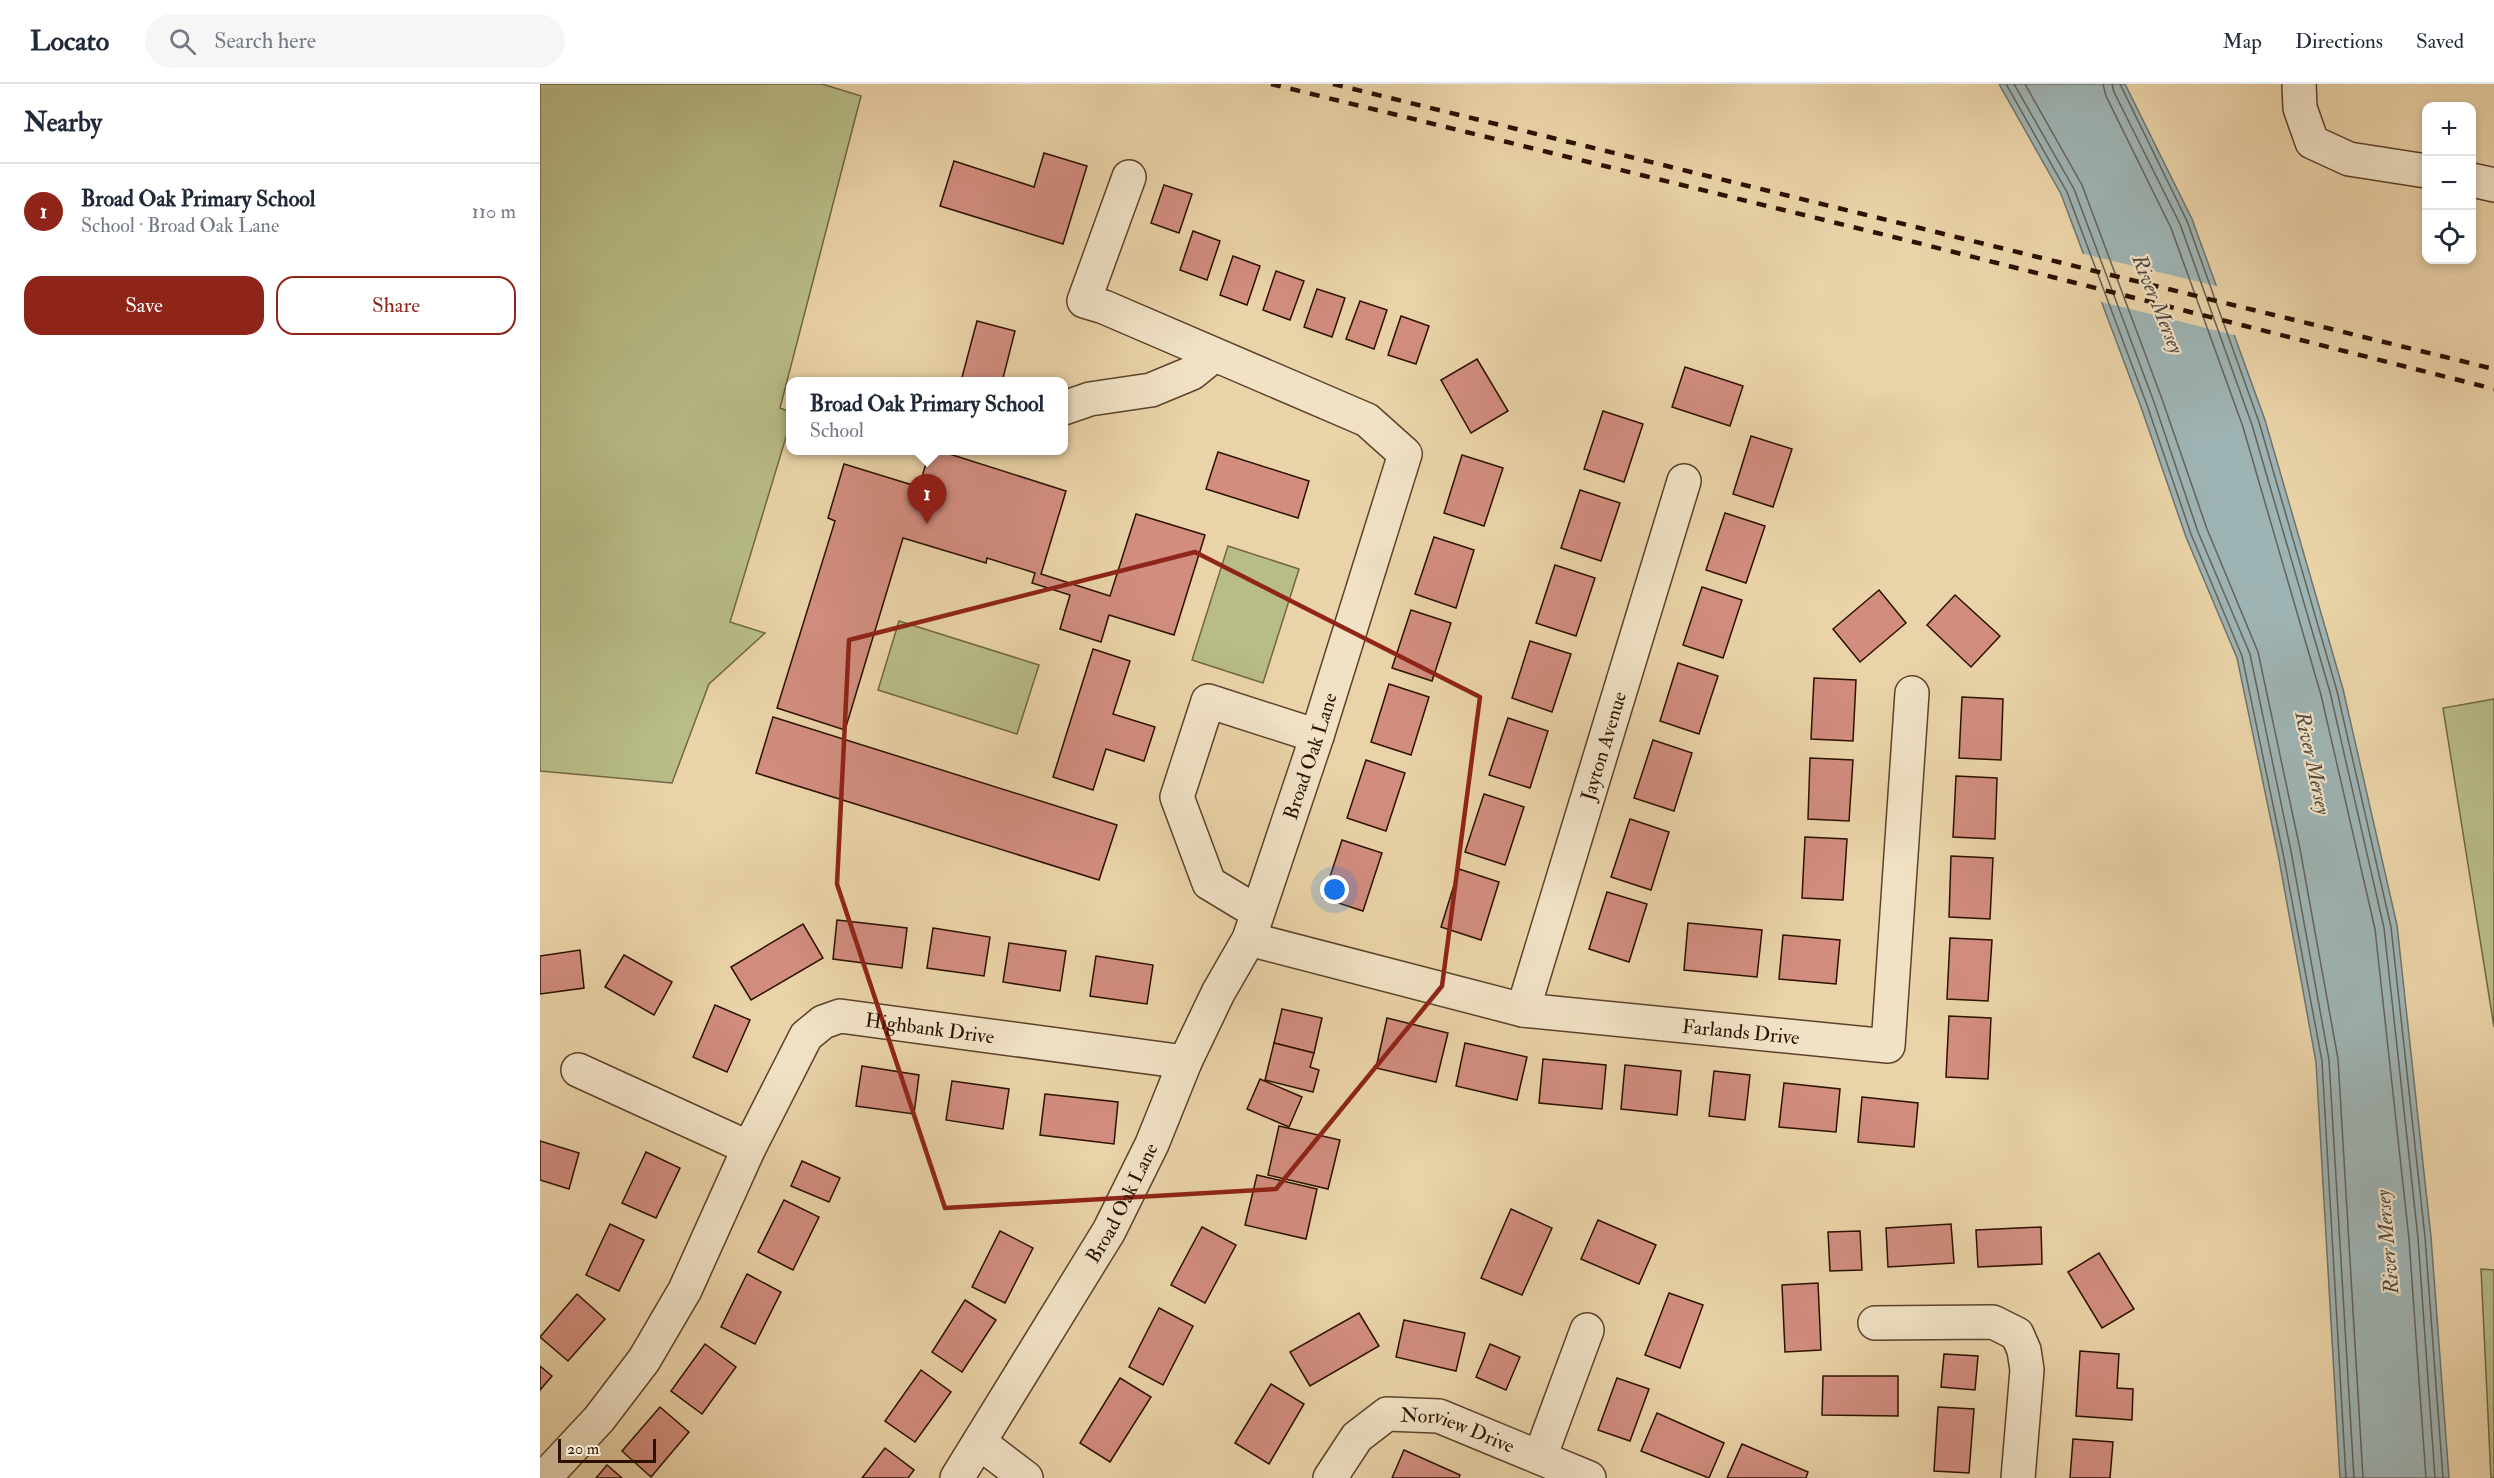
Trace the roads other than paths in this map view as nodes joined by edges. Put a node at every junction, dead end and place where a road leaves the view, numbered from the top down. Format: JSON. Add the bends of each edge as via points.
{"nodes":[{"id":1,"x":2299,"y":84,"type":"edge"},
{"id":2,"x":2422,"y":170,"type":"edge"},
{"id":3,"x":1129,"y":177,"type":"dead end"},
{"id":4,"x":2476,"y":181,"type":"edge"},
{"id":5,"x":2494,"y":185,"type":"edge"},
{"id":6,"x":1213,"y":356,"type":"junction"},
{"id":7,"x":1068,"y":407,"type":"edge"},
{"id":8,"x":1684,"y":481,"type":"dead end"},
{"id":9,"x":1912,"y":693,"type":"dead end"},
{"id":10,"x":1317,"y":736,"type":"junction"},
{"id":11,"x":1253,"y":926,"type":"junction"},
{"id":12,"x":1523,"y":1010,"type":"junction"},
{"id":13,"x":1185,"y":1062,"type":"junction"},
{"id":14,"x":578,"y":1070,"type":"dead end"},
{"id":15,"x":749,"y":1148,"type":"junction"},
{"id":16,"x":1875,"y":1323,"type":"dead end"},
{"id":17,"x":1587,"y":1330,"type":"dead end"},
{"id":18,"x":980,"y":1443,"type":"junction"},
{"id":19,"x":1540,"y":1457,"type":"junction"},
{"id":20,"x":544,"y":1478,"type":"edge"},
{"id":21,"x":957,"y":1478,"type":"edge"},
{"id":22,"x":1026,"y":1478,"type":"edge"},
{"id":23,"x":1330,"y":1478,"type":"edge"},
{"id":24,"x":1589,"y":1478,"type":"edge"},
{"id":25,"x":2018,"y":1478,"type":"edge"}],
"edges":[{"from":1,"to":2,"type":"street","via":[[2300,108],[2312,142],[2349,159]]},
{"from":3,"to":6,"type":"street","name":"Broad Oak Lane","via":[[1084,301]]},
{"from":4,"to":5,"type":"street"},
{"from":6,"to":7,"type":"street","via":[[1192,373],[1151,390],[1090,399]]},
{"from":6,"to":10,"type":"street","name":"Broad Oak Lane","via":[[1367,420],[1406,454]]},
{"from":8,"to":12,"type":"street","name":"Jayton Avenue"},
{"from":9,"to":12,"type":"street","name":"Farlands Drive","via":[[1888,1046]]},
{"from":10,"to":11,"type":"street","name":"Broad Oak Lane"},
{"from":10,"to":11,"type":"street","name":"Farlands Drive","via":[[1208,701],[1177,797],[1209,883]]},
{"from":11,"to":12,"type":"street","name":"Farlands Drive"},
{"from":11,"to":13,"type":"street","name":"Broad Oak Lane"},
{"from":13,"to":15,"type":"street","name":"Highbank Drive","via":[[840,1016],[823,1022],[806,1036]]},
{"from":13,"to":18,"type":"street","name":"Broad Oak Lane","via":[[1152,1144],[1109,1231]]},
{"from":14,"to":15,"type":"street"},
{"from":15,"to":20,"type":"street","name":"Highbank Drive","via":[[685,1290],[644,1360],[599,1419]]},
{"from":16,"to":25,"type":"street","via":[[1993,1322],[2017,1334],[2027,1370]]},
{"from":17,"to":19,"type":"street","name":"Norview Drive"},
{"from":18,"to":21,"type":"street","name":"Broad Oak Lane"},
{"from":18,"to":22,"type":"street"},
{"from":19,"to":23,"type":"street","name":"Norview Drive","via":[[1439,1416],[1387,1414],[1357,1437]]},
{"from":19,"to":24,"type":"street","name":"Norview Drive"}]}
